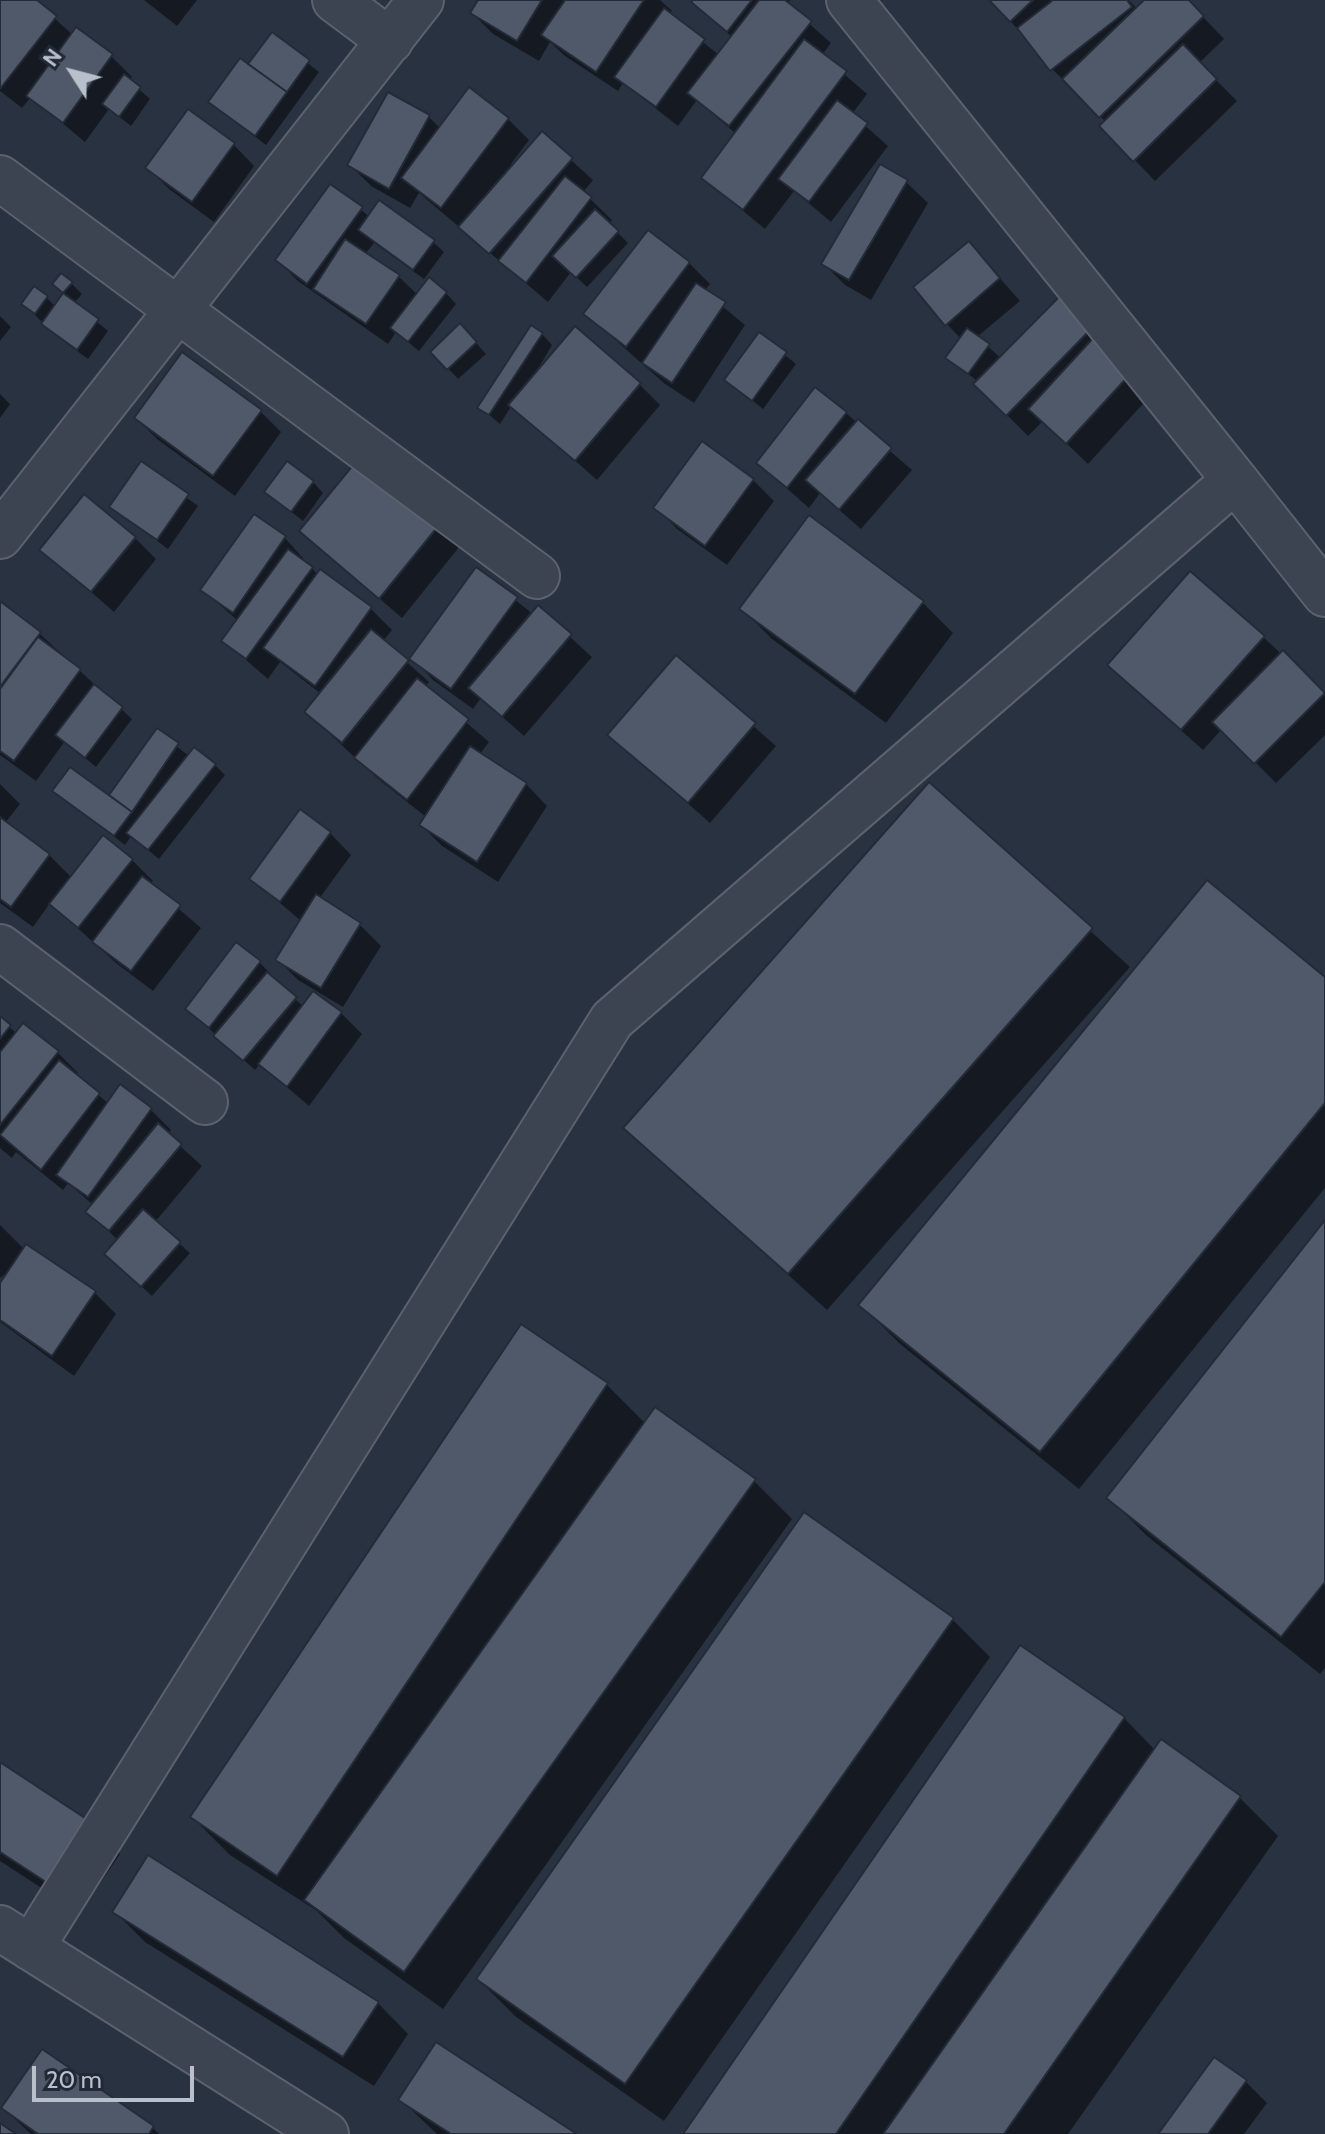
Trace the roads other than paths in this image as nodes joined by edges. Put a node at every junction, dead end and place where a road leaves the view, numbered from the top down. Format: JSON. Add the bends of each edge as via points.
{"nodes":[{"id":1,"x":335,"y":0,"type":"edge"},
{"id":2,"x":421,"y":0,"type":"edge"},
{"id":3,"x":849,"y":0,"type":"edge"},
{"id":4,"x":390,"y":41,"type":"junction"},
{"id":5,"x":0,"y":178,"type":"edge"},
{"id":6,"x":178,"y":310,"type":"junction"},
{"id":7,"x":1235,"y":480,"type":"junction"},
{"id":8,"x":0,"y":536,"type":"edge"},
{"id":9,"x":537,"y":576,"type":"dead end"},
{"id":10,"x":1325,"y":594,"type":"edge"},
{"id":11,"x":0,"y":947,"type":"edge"},
{"id":12,"x":205,"y":1102,"type":"dead end"},
{"id":13,"x":16,"y":1938,"type":"edge"},
{"id":14,"x":326,"y":2134,"type":"edge"}],
"edges":[{"from":1,"to":4,"type":"street"},
{"from":2,"to":4,"type":"street"},
{"from":3,"to":7,"type":"street"},
{"from":4,"to":6,"type":"street"},
{"from":5,"to":6,"type":"street"},
{"from":6,"to":8,"type":"street"},
{"from":6,"to":9,"type":"street"},
{"from":7,"to":10,"type":"street"},
{"from":7,"to":13,"type":"street","via":[[612,1020]]},
{"from":11,"to":12,"type":"street"},
{"from":13,"to":14,"type":"street"}]}
